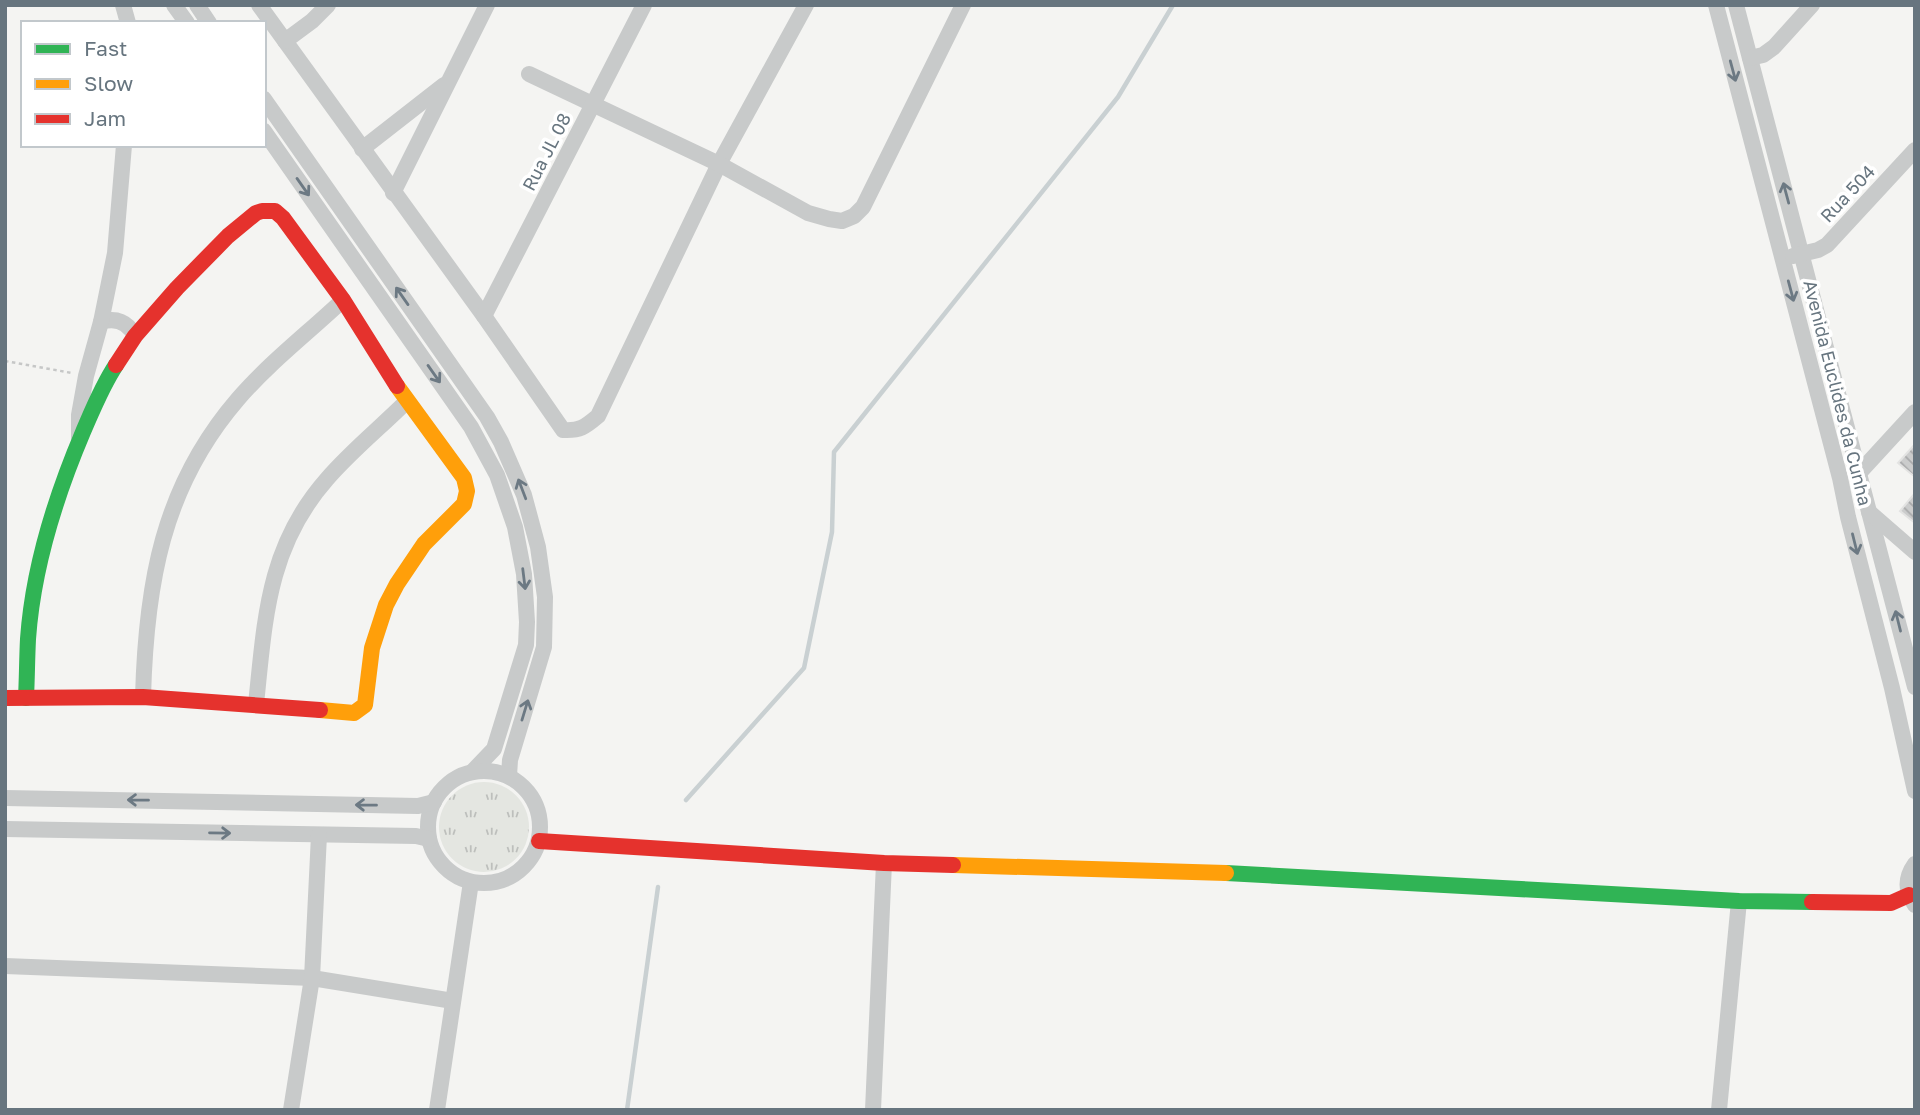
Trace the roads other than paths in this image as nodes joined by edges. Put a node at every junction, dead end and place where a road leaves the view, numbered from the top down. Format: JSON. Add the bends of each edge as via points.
{"nodes":[{"id":1,"x":174,"y":5,"type":"edge"},
{"id":2,"x":197,"y":5,"type":"edge"},
{"id":3,"x":259,"y":5,"type":"edge"},
{"id":4,"x":328,"y":5,"type":"edge"},
{"id":5,"x":487,"y":5,"type":"edge"},
{"id":6,"x":644,"y":5,"type":"edge"},
{"id":7,"x":806,"y":5,"type":"edge"},
{"id":8,"x":963,"y":5,"type":"edge"},
{"id":9,"x":1716,"y":5,"type":"edge"},
{"id":10,"x":1736,"y":5,"type":"edge"},
{"id":11,"x":1812,"y":5,"type":"edge"},
{"id":12,"x":186,"y":21,"type":"edge"},
{"id":13,"x":208,"y":21,"type":"edge"},
{"id":14,"x":285,"y":41,"type":"junction"},
{"id":15,"x":1750,"y":58,"type":"junction"},
{"id":16,"x":529,"y":74,"type":"dead end"},
{"id":17,"x":449,"y":82,"type":"junction"},
{"id":18,"x":266,"y":102,"type":"edge"},
{"id":19,"x":592,"y":105,"type":"junction"},
{"id":20,"x":266,"y":134,"type":"edge"},
{"id":21,"x":124,"y":147,"type":"edge"},
{"id":22,"x":362,"y":149,"type":"junction"},
{"id":23,"x":1915,"y":149,"type":"edge"},
{"id":24,"x":719,"y":164,"type":"junction"},
{"id":25,"x":393,"y":193,"type":"junction"},
{"id":26,"x":1801,"y":254,"type":"junction"},
{"id":27,"x":1783,"y":258,"type":"junction"},
{"id":28,"x":343,"y":300,"type":"junction"},
{"id":29,"x":484,"y":316,"type":"junction"},
{"id":30,"x":101,"y":321,"type":"junction"},
{"id":31,"x":135,"y":336,"type":"junction"},
{"id":32,"x":86,"y":376,"type":"junction"},
{"id":33,"x":106,"y":380,"type":"junction"},
{"id":34,"x":408,"y":401,"type":"junction"},
{"id":35,"x":1915,"y":412,"type":"edge"},
{"id":36,"x":79,"y":441,"type":"junction"},
{"id":37,"x":1859,"y":473,"type":"junction"},
{"id":38,"x":1870,"y":512,"type":"junction"},
{"id":39,"x":1915,"y":552,"type":"edge"},
{"id":40,"x":1914,"y":683,"type":"edge"},
{"id":41,"x":144,"y":697,"type":"junction"},
{"id":42,"x":5,"y":698,"type":"edge"},
{"id":43,"x":26,"y":698,"type":"junction"},
{"id":44,"x":256,"y":704,"type":"junction"},
{"id":45,"x":472,"y":772,"type":"junction"},
{"id":46,"x":509,"y":776,"type":"junction"},
{"id":47,"x":1915,"y":791,"type":"edge"},
{"id":48,"x":5,"y":798,"type":"edge"},
{"id":49,"x":434,"y":802,"type":"junction"},
{"id":50,"x":5,"y":829,"type":"edge"},
{"id":51,"x":319,"y":835,"type":"junction"},
{"id":52,"x":429,"y":839,"type":"junction"},
{"id":53,"x":539,"y":841,"type":"junction"},
{"id":54,"x":884,"y":863,"type":"junction"},
{"id":55,"x":1915,"y":864,"type":"edge"},
{"id":56,"x":471,"y":882,"type":"junction"},
{"id":57,"x":1912,"y":900,"type":"edge"},
{"id":58,"x":1739,"y":901,"type":"junction"},
{"id":59,"x":5,"y":966,"type":"edge"},
{"id":60,"x":312,"y":978,"type":"junction"},
{"id":61,"x":453,"y":1001,"type":"junction"},
{"id":62,"x":291,"y":1110,"type":"edge"},
{"id":63,"x":437,"y":1110,"type":"edge"},
{"id":64,"x":873,"y":1110,"type":"edge"},
{"id":65,"x":1719,"y":1110,"type":"edge"}],
"edges":[{"from":1,"to":12,"type":"street"},
{"from":2,"to":13,"type":"street"},
{"from":3,"to":14,"type":"street"},
{"from":4,"to":14,"type":"street"},
{"from":5,"to":17,"type":"street"},
{"from":6,"to":19,"type":"street","name":"Rua JL 08"},
{"from":7,"to":24,"type":"street"},
{"from":8,"to":24,"type":"street","via":[[854,216],[842,221],[808,213]]},
{"from":9,"to":27,"type":"street","name":"Avenida Euclides da Cunha","one_way":true},
{"from":10,"to":15,"type":"street","name":"Avenida Euclides da Cunha"},
{"from":11,"to":15,"type":"street","via":[[1774,47]]},
{"from":14,"to":22,"type":"street"},
{"from":26,"to":15,"type":"street","name":"Avenida Euclides da Cunha","one_way":true},
{"from":16,"to":19,"type":"street"},
{"from":17,"to":22,"type":"street"},
{"from":17,"to":25,"type":"street"},
{"from":46,"to":18,"type":"street","one_way":true,"via":[[544,647],[542,572],[524,495],[487,417]]},
{"from":19,"to":24,"type":"street"},
{"from":19,"to":29,"type":"street","name":"Rua JL 08"},
{"from":20,"to":45,"type":"street","one_way":true,"via":[[471,427],[507,501],[524,574],[526,645],[494,750]]},
{"from":21,"to":30,"type":"street","via":[[115,253]]},
{"from":22,"to":25,"type":"street"},
{"from":23,"to":26,"type":"street","name":"Rua 504","via":[[1827,245]]},
{"from":24,"to":29,"type":"street","via":[[598,416],[586,426],[563,430]]},
{"from":25,"to":29,"type":"street"},
{"from":26,"to":27,"type":"street","name":"Rua 504"},
{"from":26,"to":37,"type":"street","name":"Avenida Euclides da Cunha"},
{"from":27,"to":47,"type":"street","name":"Avenida Euclides da Cunha","one_way":true},
{"from":28,"to":31,"type":"street","via":[[283,218],[275,211],[262,211],[201,261]]},
{"from":28,"to":34,"type":"street"},
{"from":28,"to":41,"type":"street","via":[[239,398],[191,467],[169,517],[155,570]]},
{"from":30,"to":31,"type":"street","via":[[120,321]]},
{"from":30,"to":32,"type":"street"},
{"from":31,"to":33,"type":"street"},
{"from":32,"to":33,"type":"street"},
{"from":32,"to":36,"type":"street"},
{"from":33,"to":36,"type":"street"},
{"from":34,"to":44,"type":"street","via":[[328,478],[289,537],[268,598]]},
{"from":34,"to":44,"type":"street","via":[[464,478],[467,497],[409,563],[391,594],[372,648],[365,705],[354,713]]},
{"from":35,"to":37,"type":"street"},
{"from":36,"to":43,"type":"street","via":[[54,505],[37,571]]},
{"from":37,"to":38,"type":"street","name":"Avenida Euclides da Cunha"},
{"from":38,"to":39,"type":"street"},
{"from":40,"to":38,"type":"street","name":"Avenida Euclides da Cunha","one_way":true},
{"from":41,"to":43,"type":"street"},
{"from":41,"to":44,"type":"street"},
{"from":42,"to":43,"type":"street"},
{"from":45,"to":46,"type":"street"},
{"from":45,"to":49,"type":"street","via":[[450,782]]},
{"from":46,"to":53,"type":"street","via":[[536,803]]},
{"from":49,"to":48,"type":"street","one_way":true,"via":[[418,806]]},
{"from":49,"to":52,"type":"street"},
{"from":50,"to":51,"type":"street","one_way":true},
{"from":51,"to":52,"type":"street"},
{"from":51,"to":60,"type":"street"},
{"from":52,"to":56,"type":"street","via":[[440,862]]},
{"from":53,"to":54,"type":"street"},
{"from":53,"to":56,"type":"street","via":[[519,872],[496,883]]},
{"from":54,"to":58,"type":"street","via":[[1222,873]]},
{"from":54,"to":64,"type":"street"},
{"from":55,"to":57,"type":"street","via":[[1908,878]]},
{"from":56,"to":61,"type":"street"},
{"from":57,"to":58,"type":"street"},
{"from":58,"to":65,"type":"street"},
{"from":59,"to":60,"type":"street"},
{"from":60,"to":61,"type":"street"},
{"from":60,"to":62,"type":"street"},
{"from":61,"to":63,"type":"street"}]}
